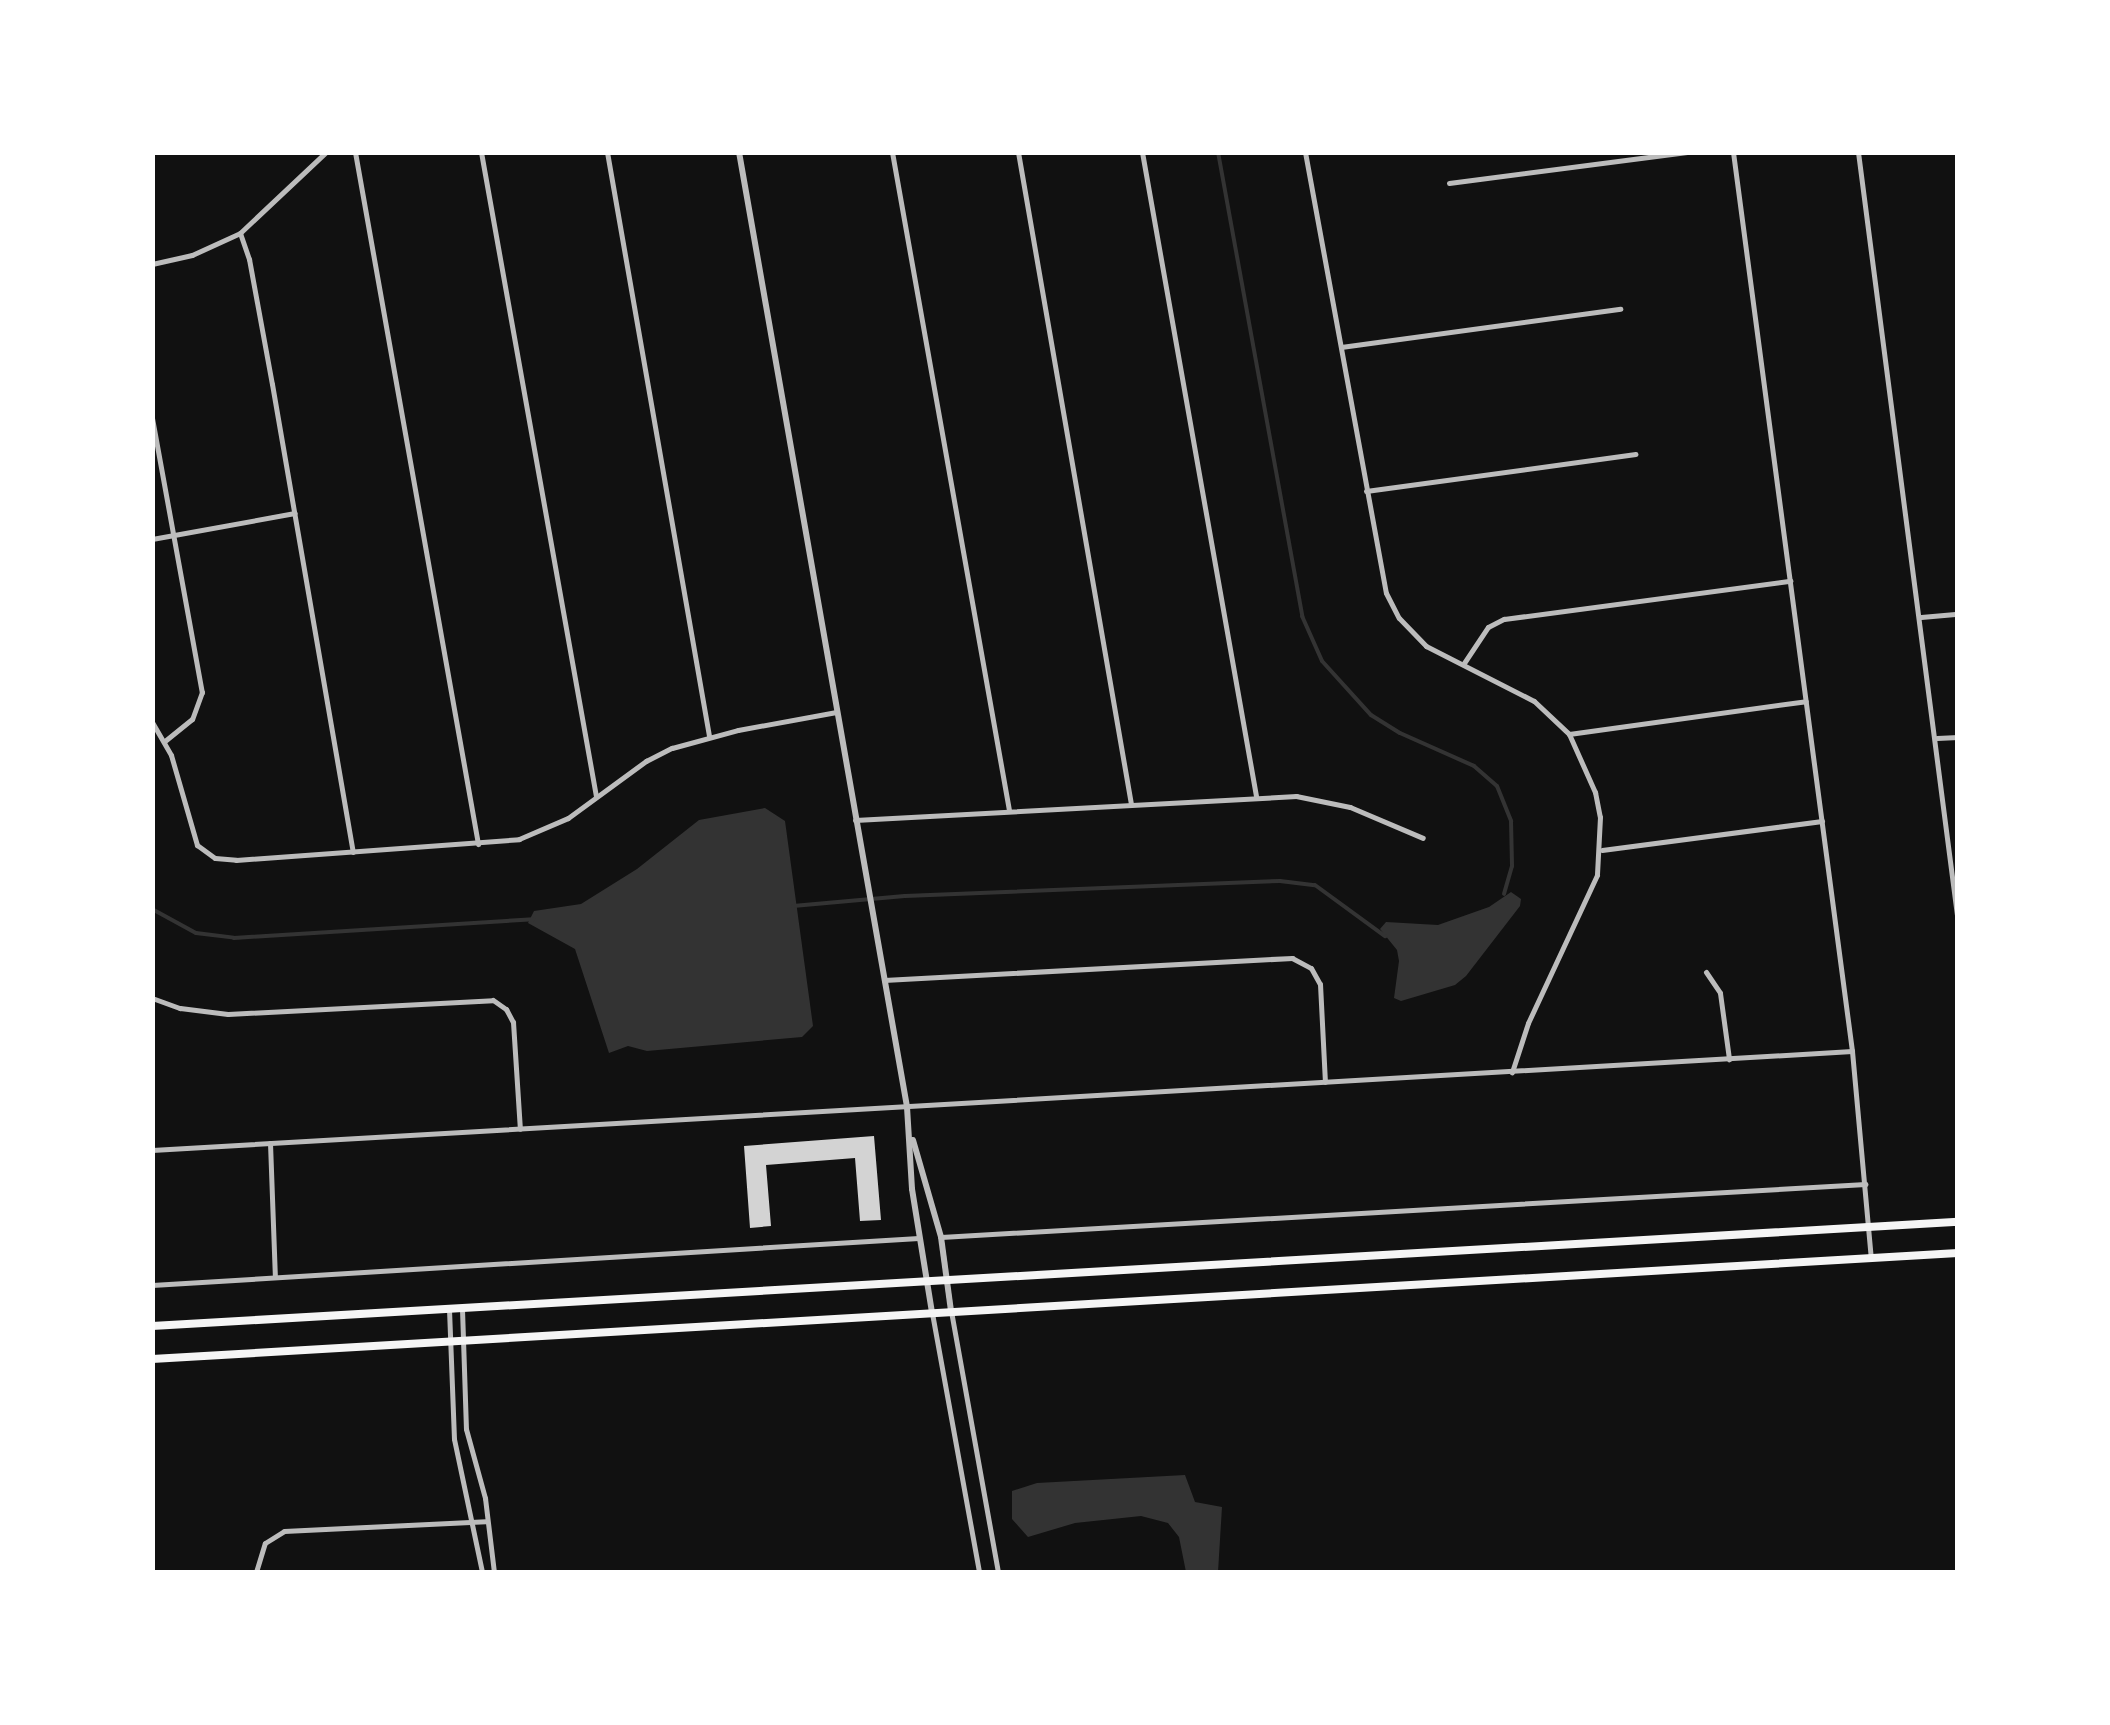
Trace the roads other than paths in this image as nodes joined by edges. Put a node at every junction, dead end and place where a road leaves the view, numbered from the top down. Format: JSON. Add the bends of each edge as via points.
{"nodes":[{"id":1,"x":326,"y":152,"type":"edge"},
{"id":2,"x":354,"y":152,"type":"edge"},
{"id":3,"x":481,"y":152,"type":"edge"},
{"id":4,"x":606,"y":152,"type":"edge"},
{"id":5,"x":739,"y":152,"type":"edge"},
{"id":6,"x":892,"y":152,"type":"edge"},
{"id":7,"x":1018,"y":152,"type":"edge"},
{"id":8,"x":1142,"y":152,"type":"edge"},
{"id":9,"x":1305,"y":152,"type":"edge"},
{"id":10,"x":1687,"y":152,"type":"edge"},
{"id":11,"x":1733,"y":152,"type":"edge"},
{"id":12,"x":1858,"y":152,"type":"edge"},
{"id":13,"x":1449,"y":183,"type":"dead end"},
{"id":14,"x":240,"y":233,"type":"junction"},
{"id":15,"x":152,"y":264,"type":"edge"},
{"id":16,"x":1620,"y":309,"type":"dead end"},
{"id":17,"x":1340,"y":348,"type":"junction"},
{"id":18,"x":152,"y":418,"type":"edge"},
{"id":19,"x":1635,"y":454,"type":"dead end"},
{"id":20,"x":1366,"y":491,"type":"junction"},
{"id":21,"x":295,"y":514,"type":"junction"},
{"id":22,"x":174,"y":535,"type":"junction"},
{"id":23,"x":152,"y":539,"type":"edge"},
{"id":24,"x":1790,"y":581,"type":"junction"},
{"id":25,"x":1958,"y":614,"type":"edge"},
{"id":26,"x":1920,"y":617,"type":"junction"},
{"id":27,"x":1464,"y":663,"type":"junction"},
{"id":28,"x":1806,"y":701,"type":"junction"},
{"id":29,"x":836,"y":712,"type":"junction"},
{"id":30,"x":152,"y":722,"type":"edge"},
{"id":31,"x":1568,"y":734,"type":"junction"},
{"id":32,"x":709,"y":736,"type":"junction"},
{"id":33,"x":1958,"y":737,"type":"edge"},
{"id":34,"x":1936,"y":738,"type":"junction"},
{"id":35,"x":165,"y":741,"type":"junction"},
{"id":36,"x":596,"y":796,"type":"junction"},
{"id":37,"x":1256,"y":796,"type":"junction"},
{"id":38,"x":1132,"y":804,"type":"junction"},
{"id":39,"x":1009,"y":810,"type":"junction"},
{"id":40,"x":856,"y":820,"type":"junction"},
{"id":41,"x":1822,"y":822,"type":"junction"},
{"id":42,"x":1423,"y":838,"type":"dead end"},
{"id":43,"x":478,"y":844,"type":"junction"},
{"id":44,"x":1600,"y":850,"type":"junction"},
{"id":45,"x":353,"y":852,"type":"junction"},
{"id":46,"x":1949,"y":859,"type":"junction"},
{"id":47,"x":1958,"y":859,"type":"edge"},
{"id":48,"x":1958,"y":923,"type":"edge"},
{"id":49,"x":1706,"y":972,"type":"dead end"},
{"id":50,"x":884,"y":980,"type":"junction"},
{"id":51,"x":152,"y":998,"type":"edge"},
{"id":52,"x":1852,"y":1051,"type":"junction"},
{"id":53,"x":1729,"y":1058,"type":"junction"},
{"id":54,"x":1512,"y":1072,"type":"junction"},
{"id":55,"x":1326,"y":1082,"type":"junction"},
{"id":56,"x":907,"y":1107,"type":"junction"},
{"id":57,"x":520,"y":1128,"type":"junction"},
{"id":58,"x":911,"y":1134,"type":"junction"},
{"id":59,"x":270,"y":1143,"type":"junction"},
{"id":60,"x":152,"y":1150,"type":"edge"},
{"id":61,"x":1865,"y":1184,"type":"junction"},
{"id":62,"x":1958,"y":1222,"type":"edge"},
{"id":63,"x":1868,"y":1226,"type":"junction"},
{"id":64,"x":941,"y":1236,"type":"junction"},
{"id":65,"x":919,"y":1238,"type":"junction"},
{"id":66,"x":1958,"y":1253,"type":"edge"},
{"id":67,"x":1871,"y":1258,"type":"junction"},
{"id":68,"x":275,"y":1277,"type":"junction"},
{"id":69,"x":947,"y":1280,"type":"junction"},
{"id":70,"x":928,"y":1281,"type":"junction"},
{"id":71,"x":152,"y":1285,"type":"edge"},
{"id":72,"x":462,"y":1308,"type":"junction"},
{"id":73,"x":449,"y":1309,"type":"junction"},
{"id":74,"x":951,"y":1311,"type":"junction"},
{"id":75,"x":932,"y":1312,"type":"junction"},
{"id":76,"x":152,"y":1326,"type":"edge"},
{"id":77,"x":464,"y":1340,"type":"junction"},
{"id":78,"x":450,"y":1341,"type":"junction"},
{"id":79,"x":152,"y":1359,"type":"edge"},
{"id":80,"x":468,"y":1445,"type":"junction"},
{"id":81,"x":455,"y":1448,"type":"junction"},
{"id":82,"x":487,"y":1521,"type":"junction"},
{"id":83,"x":474,"y":1522,"type":"junction"},
{"id":84,"x":256,"y":1572,"type":"edge"},
{"id":85,"x":482,"y":1572,"type":"edge"},
{"id":86,"x":494,"y":1572,"type":"edge"},
{"id":87,"x":980,"y":1572,"type":"edge"},
{"id":88,"x":998,"y":1572,"type":"edge"}],
"edges":[{"from":1,"to":14,"type":"street"},
{"from":2,"to":43,"type":"street"},
{"from":3,"to":36,"type":"street"},
{"from":4,"to":32,"type":"street"},
{"from":5,"to":29,"type":"street"},
{"from":6,"to":39,"type":"street"},
{"from":7,"to":38,"type":"street"},
{"from":8,"to":37,"type":"street"},
{"from":9,"to":17,"type":"street"},
{"from":10,"to":13,"type":"street"},
{"from":11,"to":24,"type":"street"},
{"from":12,"to":26,"type":"street"},
{"from":14,"to":15,"type":"street"},
{"from":14,"to":21,"type":"street"},
{"from":16,"to":17,"type":"street"},
{"from":17,"to":20,"type":"street"},
{"from":18,"to":22,"type":"street"},
{"from":19,"to":20,"type":"street"},
{"from":20,"to":27,"type":"street","via":[[1393,608],[1426,646]]},
{"from":21,"to":22,"type":"street"},
{"from":21,"to":45,"type":"street"},
{"from":22,"to":23,"type":"street"},
{"from":22,"to":35,"type":"street","via":[[202,696],[192,719]]},
{"from":24,"to":27,"type":"street","via":[[1504,619],[1488,627]]},
{"from":24,"to":28,"type":"street"},
{"from":25,"to":26,"type":"street"},
{"from":26,"to":34,"type":"street"},
{"from":27,"to":31,"type":"street","via":[[1534,701]]},
{"from":28,"to":31,"type":"street"},
{"from":28,"to":41,"type":"street"},
{"from":29,"to":32,"type":"street"},
{"from":29,"to":40,"type":"street"},
{"from":30,"to":35,"type":"street"},
{"from":31,"to":44,"type":"street","via":[[1596,792]]},
{"from":32,"to":36,"type":"street","via":[[646,761]]},
{"from":33,"to":34,"type":"street"},
{"from":34,"to":46,"type":"street"},
{"from":35,"to":45,"type":"street","via":[[188,826],[202,850],[236,860]]},
{"from":36,"to":43,"type":"street","via":[[542,832]]},
{"from":37,"to":38,"type":"street"},
{"from":37,"to":42,"type":"street","via":[[1322,800]]},
{"from":38,"to":39,"type":"street"},
{"from":39,"to":40,"type":"street"},
{"from":40,"to":50,"type":"street"},
{"from":41,"to":44,"type":"street"},
{"from":41,"to":52,"type":"street"},
{"from":43,"to":45,"type":"street"},
{"from":44,"to":54,"type":"street","via":[[1589,898],[1528,1023]]},
{"from":46,"to":47,"type":"street"},
{"from":46,"to":48,"type":"street"},
{"from":49,"to":53,"type":"street","via":[[1720,993]]},
{"from":50,"to":55,"type":"street","via":[[1282,958],[1310,968],[1320,984]]},
{"from":50,"to":56,"type":"street"},
{"from":51,"to":57,"type":"street","via":[[228,1014],[484,999],[502,1005],[513,1022]]},
{"from":52,"to":53,"type":"street"},
{"from":52,"to":61,"type":"street"},
{"from":53,"to":54,"type":"street"},
{"from":54,"to":55,"type":"street"},
{"from":55,"to":56,"type":"street"},
{"from":56,"to":57,"type":"street"},
{"from":56,"to":58,"type":"street"},
{"from":57,"to":59,"type":"street"},
{"from":58,"to":64,"type":"street"},
{"from":58,"to":65,"type":"street"},
{"from":59,"to":60,"type":"street"},
{"from":59,"to":68,"type":"street"},
{"from":61,"to":63,"type":"street"},
{"from":61,"to":64,"type":"street"},
{"from":62,"to":63,"type":"main road"},
{"from":63,"to":67,"type":"street"},
{"from":63,"to":69,"type":"main road"},
{"from":64,"to":69,"type":"street"},
{"from":65,"to":68,"type":"street"},
{"from":65,"to":70,"type":"street"},
{"from":66,"to":67,"type":"main road"},
{"from":67,"to":74,"type":"main road"},
{"from":68,"to":71,"type":"street"},
{"from":69,"to":70,"type":"main road"},
{"from":69,"to":74,"type":"street"},
{"from":70,"to":72,"type":"main road"},
{"from":70,"to":75,"type":"street"},
{"from":72,"to":73,"type":"main road"},
{"from":72,"to":77,"type":"street"},
{"from":73,"to":76,"type":"main road"},
{"from":73,"to":78,"type":"street"},
{"from":74,"to":75,"type":"main road"},
{"from":74,"to":88,"type":"street"},
{"from":75,"to":77,"type":"main road"},
{"from":75,"to":87,"type":"street"},
{"from":77,"to":78,"type":"main road"},
{"from":77,"to":80,"type":"street"},
{"from":78,"to":79,"type":"main road"},
{"from":78,"to":81,"type":"street"},
{"from":80,"to":81,"type":"street"},
{"from":80,"to":82,"type":"street","via":[[484,1488]]},
{"from":81,"to":83,"type":"street"},
{"from":82,"to":83,"type":"street"},
{"from":82,"to":86,"type":"street"},
{"from":83,"to":84,"type":"street","via":[[284,1531],[264,1543]]},
{"from":83,"to":85,"type":"street"}]}
